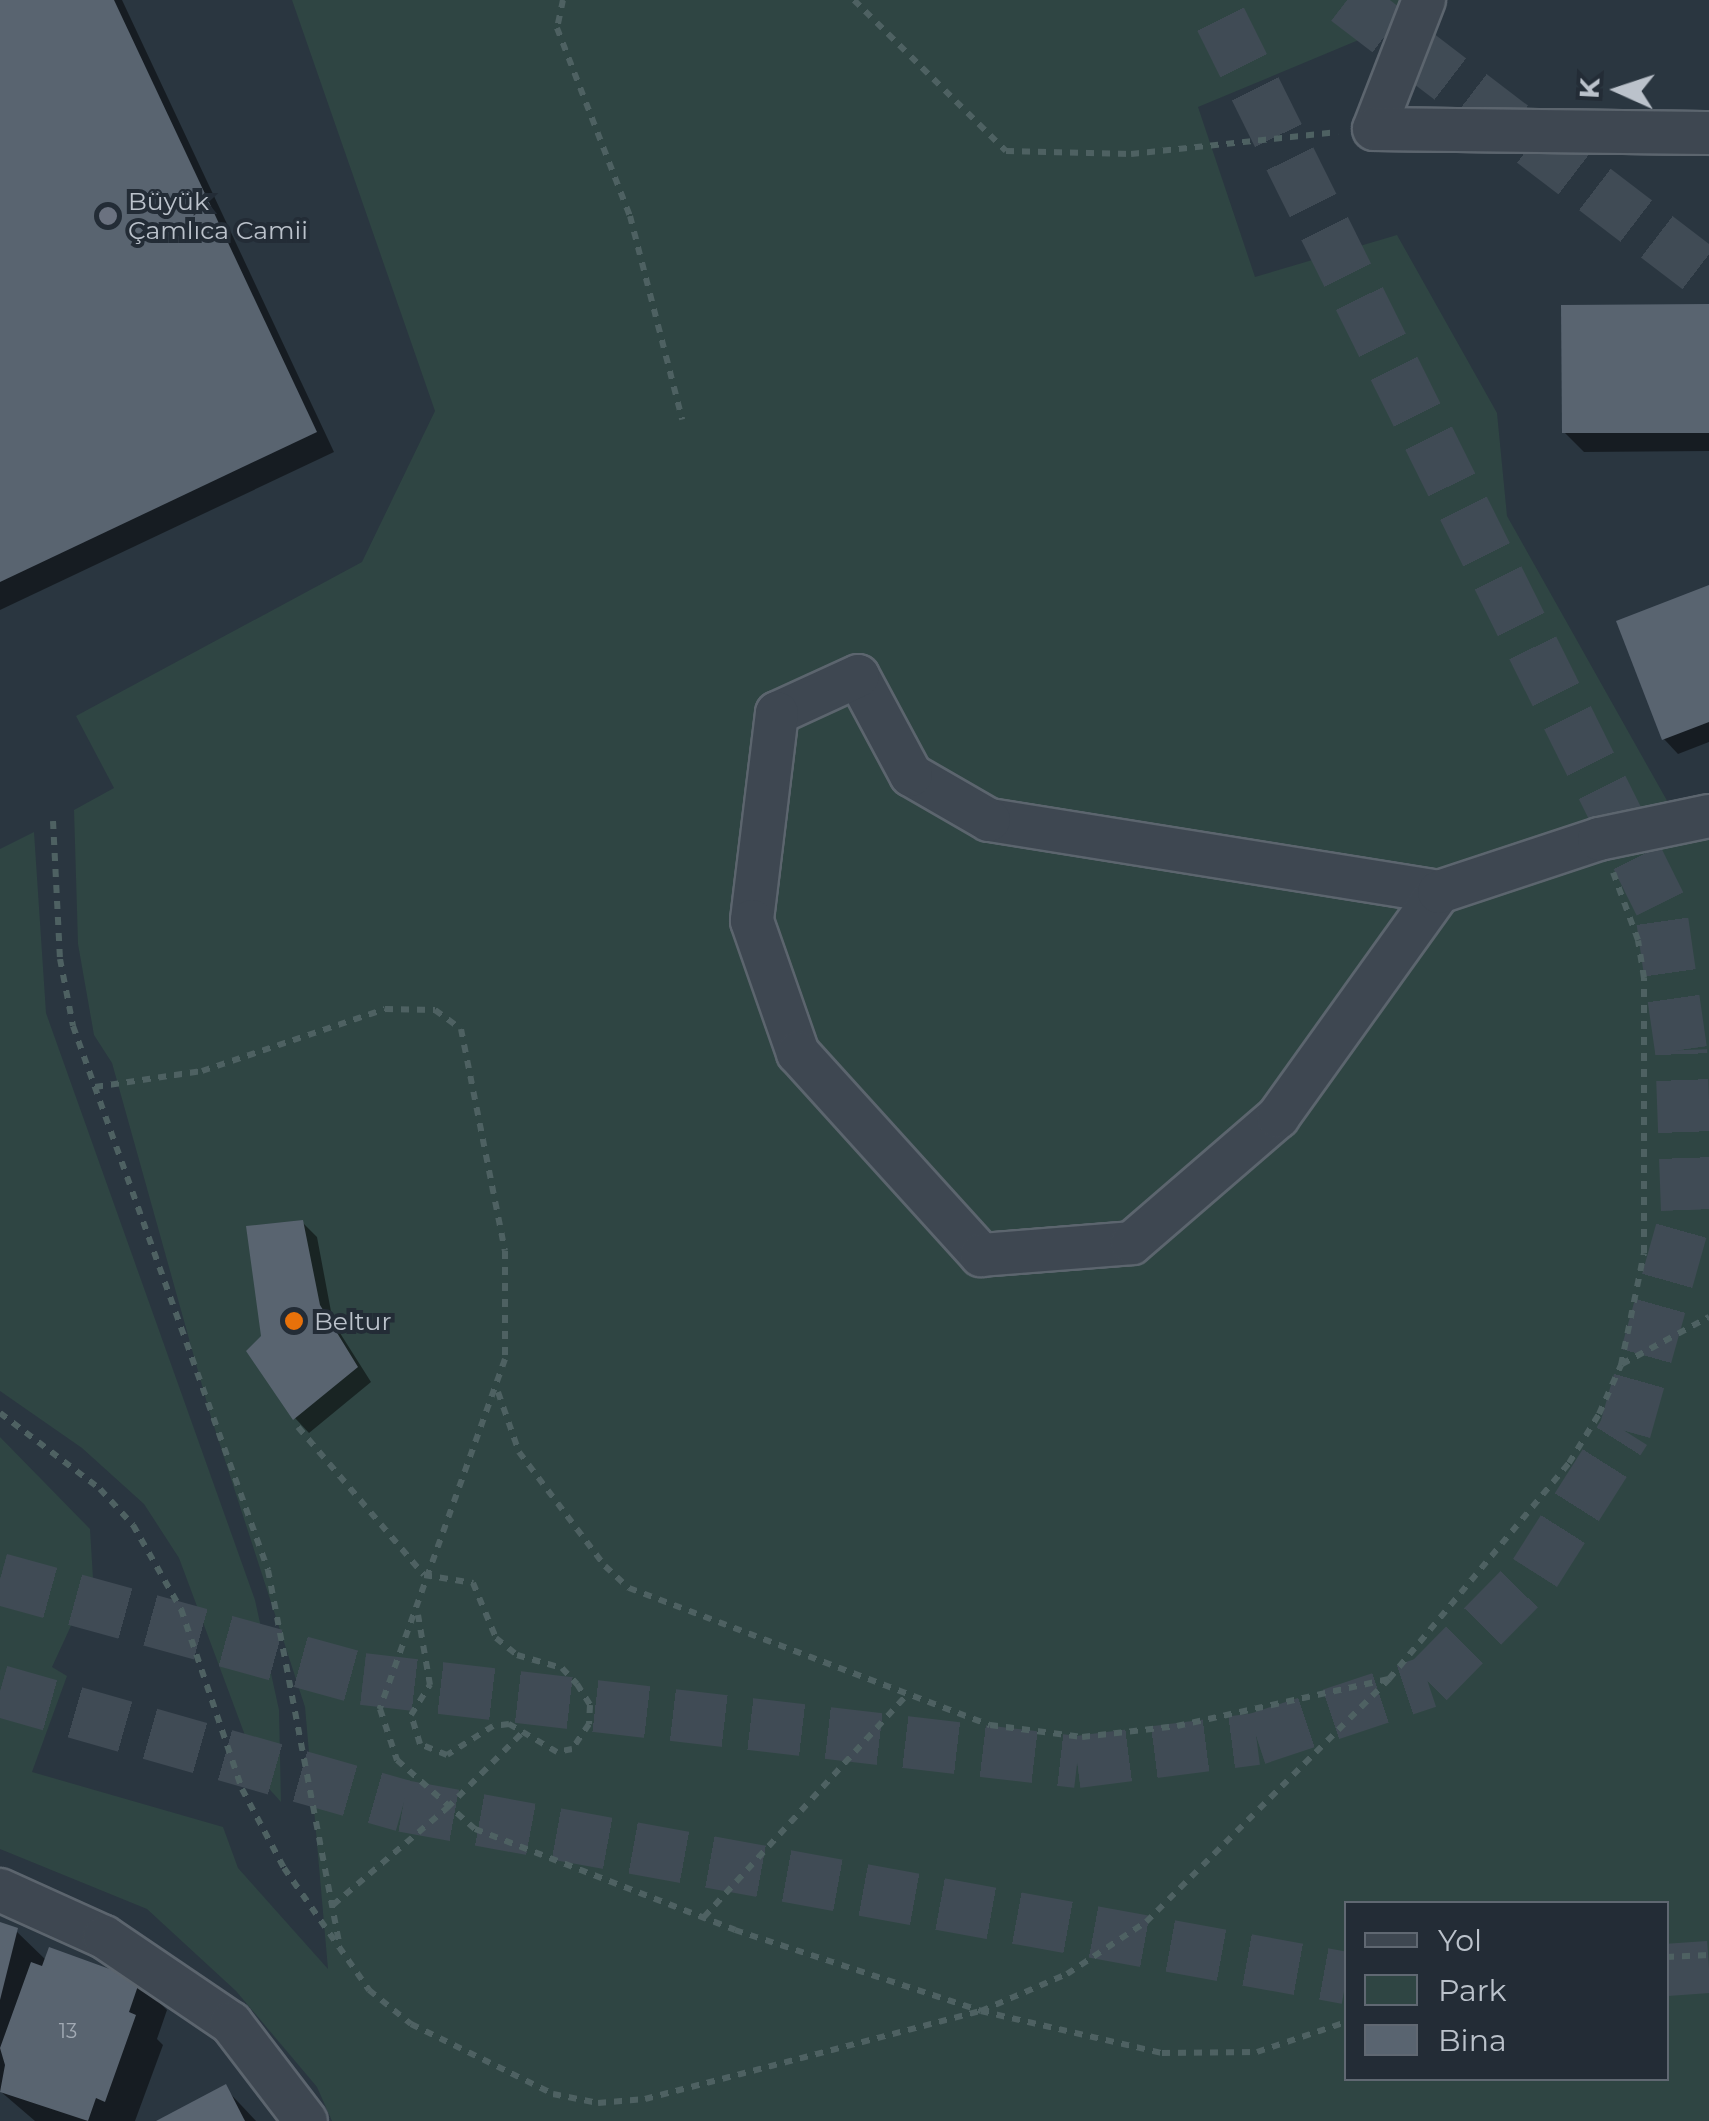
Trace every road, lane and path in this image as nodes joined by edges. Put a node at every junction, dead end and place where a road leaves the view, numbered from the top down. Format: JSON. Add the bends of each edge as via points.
{"nodes":[{"id":1,"x":563,"y":0,"type":"edge"},
{"id":2,"x":854,"y":0,"type":"edge"},
{"id":3,"x":1424,"y":0,"type":"edge"},
{"id":4,"x":1374,"y":128,"type":"junction"},
{"id":5,"x":1709,"y":133,"type":"edge"},
{"id":6,"x":682,"y":419,"type":"dead end"},
{"id":7,"x":1709,"y":816,"type":"edge"},
{"id":8,"x":53,"y":821,"type":"dead end"},
{"id":9,"x":1599,"y":839,"type":"junction"},
{"id":10,"x":1439,"y":892,"type":"junction"},
{"id":11,"x":95,"y":1087,"type":"junction"},
{"id":12,"x":1709,"y":1317,"type":"edge"},
{"id":13,"x":1621,"y":1364,"type":"junction"},
{"id":14,"x":498,"y":1391,"type":"junction"},
{"id":15,"x":0,"y":1413,"type":"edge"},
{"id":16,"x":298,"y":1427,"type":"dead end"},
{"id":17,"x":424,"y":1575,"type":"junction"},
{"id":18,"x":416,"y":1610,"type":"junction"},
{"id":19,"x":1390,"y":1679,"type":"junction"},
{"id":20,"x":907,"y":1695,"type":"junction"},
{"id":21,"x":524,"y":1731,"type":"junction"},
{"id":22,"x":447,"y":1808,"type":"junction"},
{"id":23,"x":0,"y":1890,"type":"edge"},
{"id":24,"x":332,"y":1906,"type":"junction"},
{"id":25,"x":704,"y":1917,"type":"junction"},
{"id":26,"x":340,"y":1950,"type":"junction"},
{"id":27,"x":1709,"y":1954,"type":"edge"},
{"id":28,"x":1669,"y":1957,"type":"edge"},
{"id":29,"x":981,"y":2011,"type":"junction"},
{"id":30,"x":1344,"y":2023,"type":"edge"},
{"id":31,"x":306,"y":2121,"type":"edge"}],
"edges":[{"from":1,"to":6,"type":"path","via":[[557,28],[630,216]]},
{"from":2,"to":4,"type":"path","via":[[1006,151],[1131,154]]},
{"from":3,"to":4,"type":"street"},
{"from":4,"to":5,"type":"street"},
{"from":7,"to":9,"type":"street"},
{"from":8,"to":11,"type":"path","via":[[65,992]]},
{"from":9,"to":10,"type":"street"},
{"from":9,"to":13,"type":"path","via":[[1627,904],[1644,978],[1644,1253]]},
{"from":10,"to":10,"type":"street","via":[[1278,1117],[1132,1243],[981,1255],[798,1053],[752,921],[777,713],[858,676],[911,776],[989,820]]},
{"from":11,"to":14,"type":"path","via":[[202,1071],[368,1012],[418,1008],[450,1017],[468,1044],[505,1251],[508,1326]]},
{"from":11,"to":24,"type":"path","via":[[268,1570]]},
{"from":12,"to":13,"type":"path"},
{"from":13,"to":19,"type":"path","via":[[1569,1463]]},
{"from":14,"to":17,"type":"path"},
{"from":14,"to":20,"type":"path","via":[[518,1452],[605,1566],[630,1588]]},
{"from":15,"to":26,"type":"path","via":[[100,1489],[160,1566],[242,1789],[284,1868]]},
{"from":16,"to":17,"type":"path"},
{"from":17,"to":18,"type":"path"},
{"from":17,"to":21,"type":"path","via":[[473,1582],[496,1638],[517,1655],[562,1668],[590,1705],[589,1724],[572,1749],[557,1752]]},
{"from":18,"to":21,"type":"path","via":[[430,1685],[411,1715],[420,1744],[447,1755],[493,1726]]},
{"from":18,"to":22,"type":"path","via":[[382,1692],[381,1728],[397,1760]]},
{"from":19,"to":20,"type":"path","via":[[1177,1726],[1082,1736],[990,1725]]},
{"from":19,"to":29,"type":"path","via":[[1146,1922],[1067,1974]]},
{"from":20,"to":25,"type":"path"},
{"from":21,"to":22,"type":"path"},
{"from":22,"to":24,"type":"path"},
{"from":22,"to":25,"type":"path","via":[[509,1847]]},
{"from":23,"to":31,"type":"street","via":[[104,1937],[232,2023]]},
{"from":24,"to":26,"type":"path"},
{"from":25,"to":29,"type":"path"},
{"from":26,"to":29,"type":"path","via":[[369,1990],[411,2024],[553,2094],[598,2104],[645,2100]]},
{"from":27,"to":28,"type":"path"},
{"from":29,"to":30,"type":"path","via":[[1162,2054],[1257,2052]]}]}
